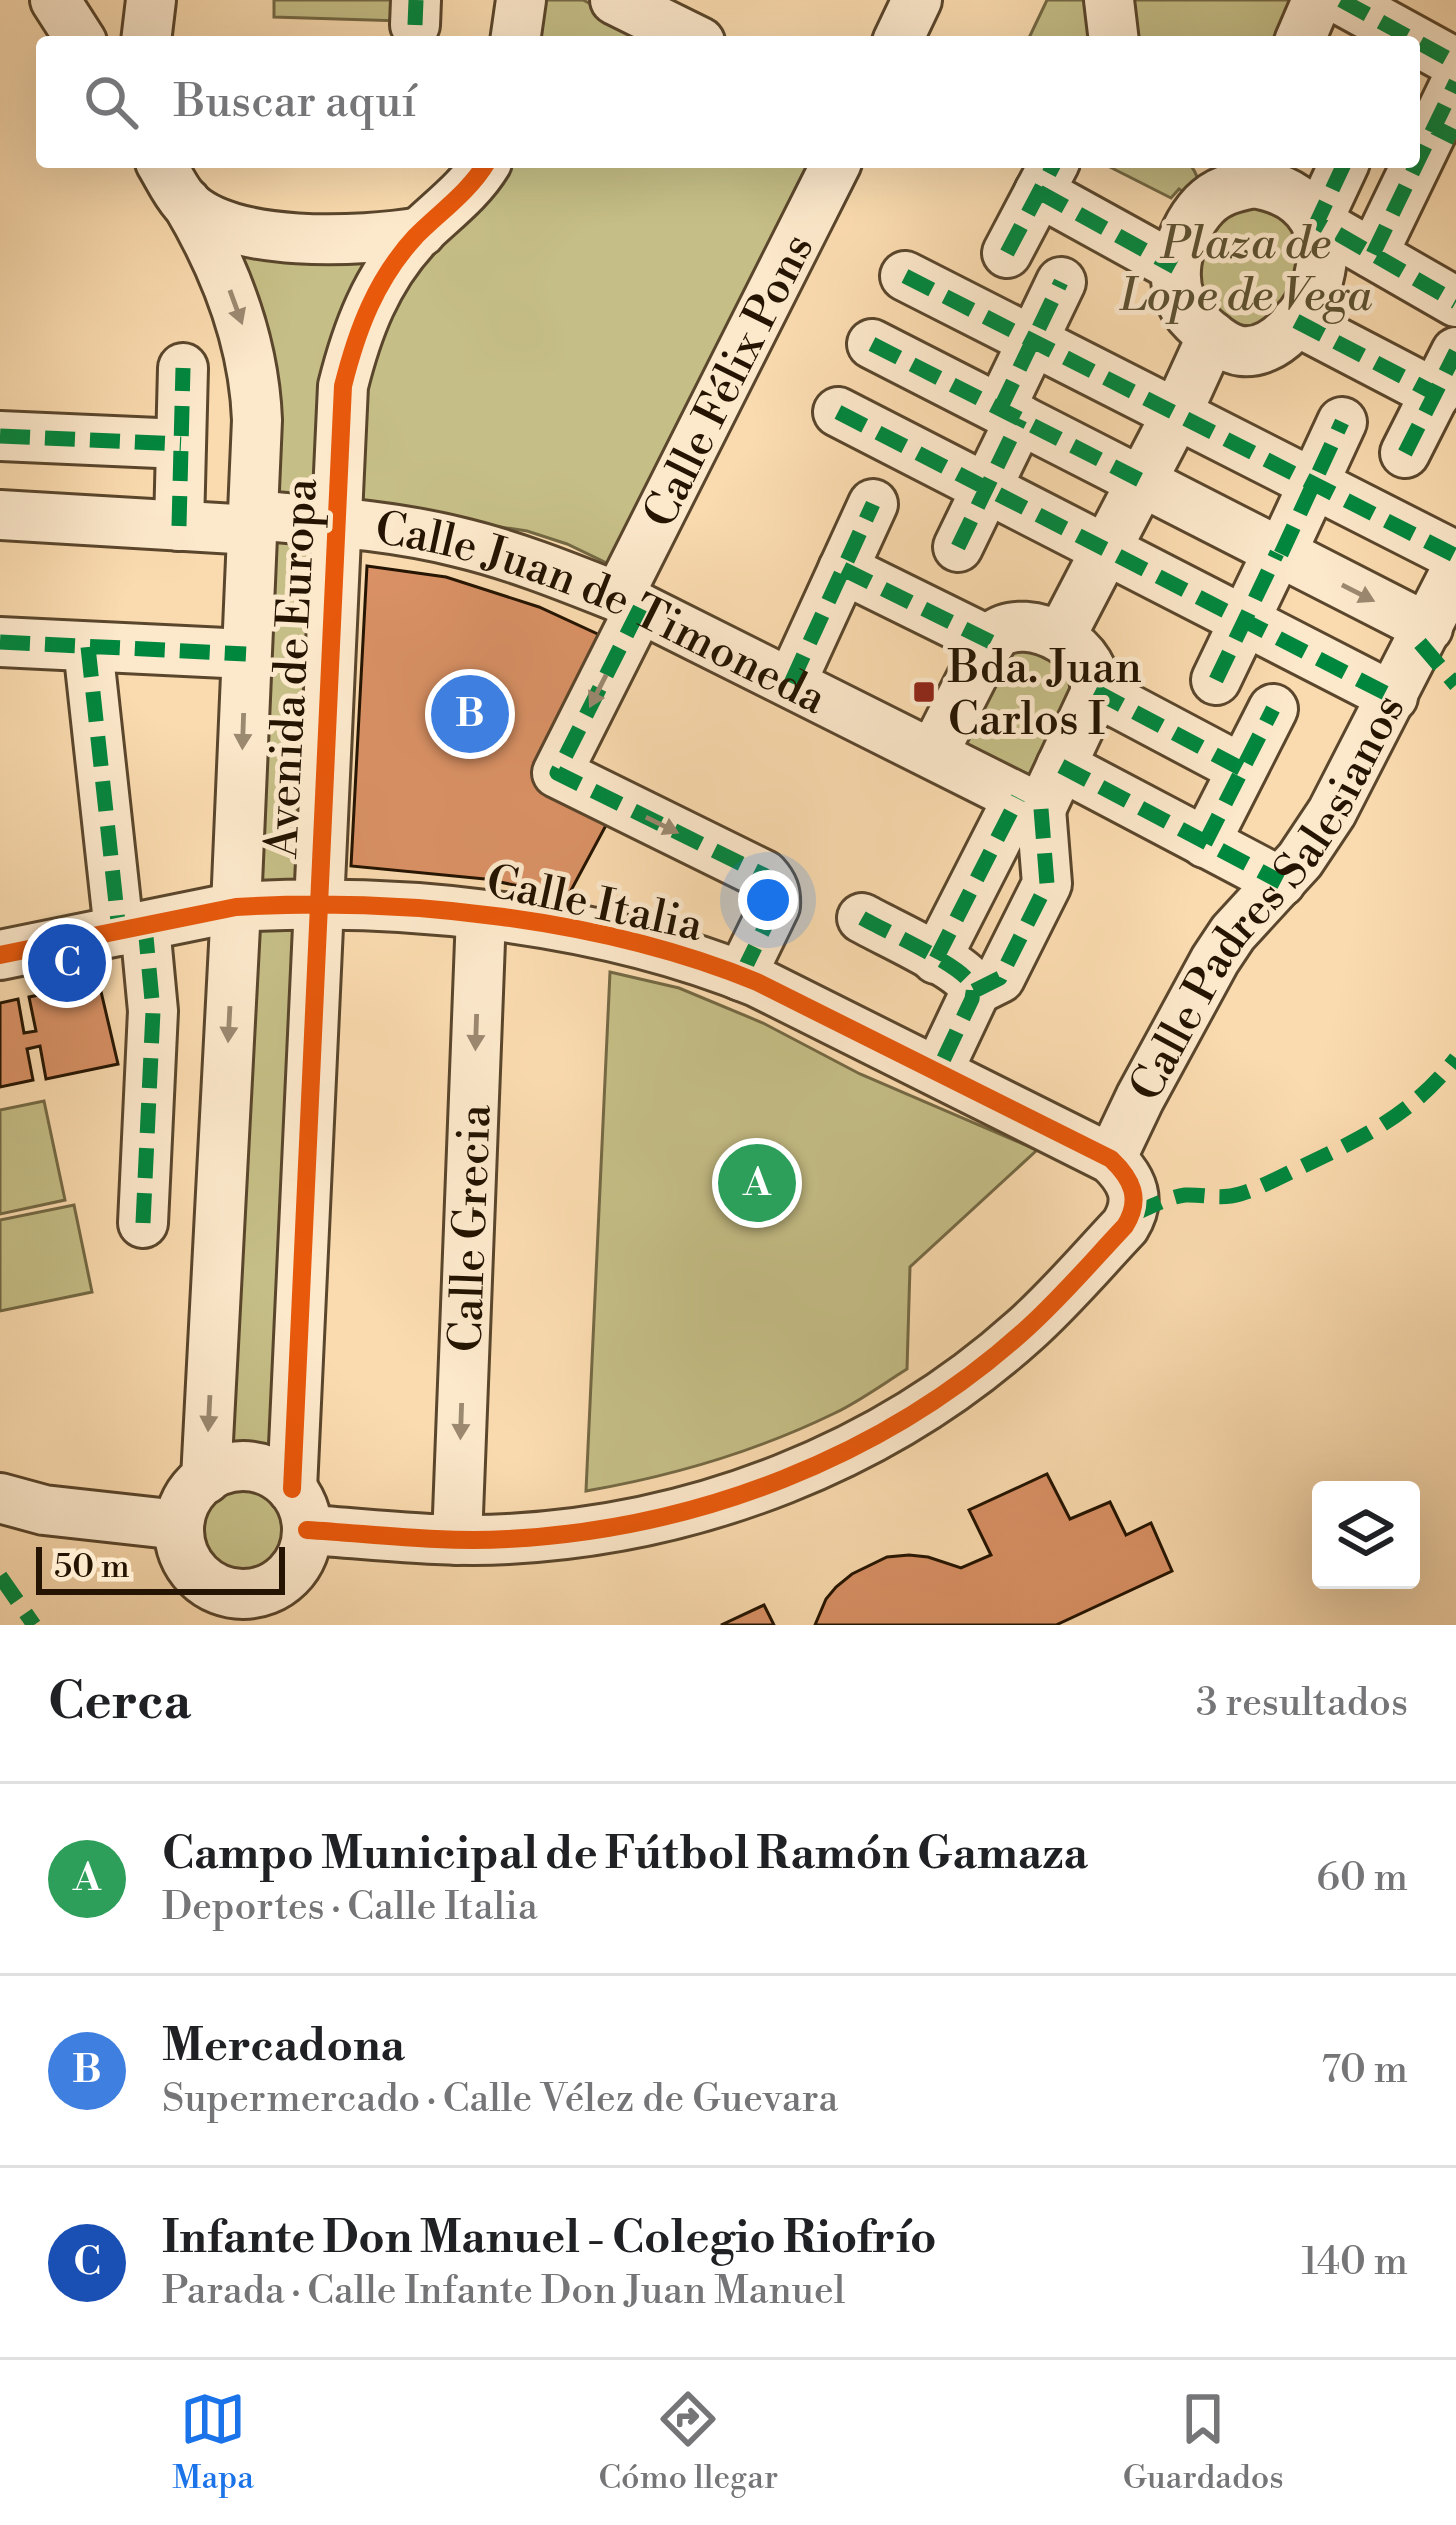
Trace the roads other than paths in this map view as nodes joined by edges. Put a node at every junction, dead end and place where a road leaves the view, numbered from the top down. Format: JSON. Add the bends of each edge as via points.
{"nodes":[{"id":1,"x":55,"y":0,"type":"edge"},
{"id":2,"x":151,"y":0,"type":"edge"},
{"id":3,"x":521,"y":0,"type":"edge"},
{"id":4,"x":615,"y":0,"type":"edge"},
{"id":5,"x":917,"y":0,"type":"edge"},
{"id":6,"x":1109,"y":0,"type":"edge"},
{"id":7,"x":1317,"y":0,"type":"edge"},
{"id":8,"x":1340,"y":0,"type":"edge"},
{"id":9,"x":699,"y":26,"type":"edge"},
{"id":10,"x":78,"y":36,"type":"edge"},
{"id":11,"x":147,"y":36,"type":"edge"},
{"id":12,"x":516,"y":36,"type":"edge"},
{"id":13,"x":899,"y":36,"type":"edge"},
{"id":14,"x":1113,"y":36,"type":"edge"},
{"id":15,"x":1302,"y":36,"type":"edge"},
{"id":16,"x":1400,"y":36,"type":"edge"},
{"id":17,"x":1420,"y":46,"type":"edge"},
{"id":18,"x":1456,"y":62,"type":"edge"},
{"id":19,"x":1456,"y":82,"type":"edge"},
{"id":20,"x":1445,"y":133,"type":"edge"},
{"id":21,"x":164,"y":168,"type":"edge"},
{"id":22,"x":483,"y":168,"type":"edge"},
{"id":23,"x":834,"y":168,"type":"edge"},
{"id":24,"x":1342,"y":168,"type":"edge"},
{"id":25,"x":1251,"y":173,"type":"edge"},
{"id":26,"x":1047,"y":177,"type":"edge"},
{"id":27,"x":186,"y":202,"type":"junction"},
{"id":28,"x":1317,"y":222,"type":"junction"},
{"id":29,"x":421,"y":232,"type":"junction"},
{"id":30,"x":1007,"y":253,"type":"dead end"},
{"id":31,"x":1373,"y":254,"type":"junction"},
{"id":32,"x":1175,"y":267,"type":"junction"},
{"id":33,"x":905,"y":276,"type":"dead end"},
{"id":34,"x":1061,"y":282,"type":"dead end"},
{"id":35,"x":1456,"y":302,"type":"edge"},
{"id":36,"x":1296,"y":321,"type":"junction"},
{"id":37,"x":1212,"y":336,"type":"junction"},
{"id":38,"x":1032,"y":343,"type":"junction"},
{"id":39,"x":872,"y":344,"type":"dead end"},
{"id":40,"x":183,"y":368,"type":"dead end"},
{"id":41,"x":1446,"y":373,"type":"edge"},
{"id":42,"x":838,"y":412,"type":"dead end"},
{"id":43,"x":1010,"y":414,"type":"junction"},
{"id":44,"x":1176,"y":415,"type":"junction"},
{"id":45,"x":1342,"y":422,"type":"dead end"},
{"id":46,"x":0,"y":436,"type":"edge"},
{"id":47,"x":181,"y":444,"type":"junction"},
{"id":48,"x":1405,"y":453,"type":"dead end"},
{"id":49,"x":1142,"y":481,"type":"junction"},
{"id":50,"x":1313,"y":484,"type":"junction"},
{"id":51,"x":986,"y":489,"type":"junction"},
{"id":52,"x":873,"y":505,"type":"dead end"},
{"id":53,"x":0,"y":515,"type":"edge"},
{"id":54,"x":252,"y":522,"type":"junction"},
{"id":55,"x":338,"y":523,"type":"junction"},
{"id":56,"x":179,"y":526,"type":"junction"},
{"id":57,"x":958,"y":548,"type":"dead end"},
{"id":58,"x":1106,"y":550,"type":"junction"},
{"id":59,"x":1279,"y":554,"type":"junction"},
{"id":60,"x":1456,"y":556,"type":"edge"},
{"id":61,"x":843,"y":569,"type":"junction"},
{"id":62,"x":1456,"y":570,"type":"edge"},
{"id":63,"x":629,"y":603,"type":"junction"},
{"id":64,"x":1244,"y":621,"type":"junction"},
{"id":65,"x":1428,"y":628,"type":"junction"},
{"id":66,"x":1060,"y":636,"type":"junction"},
{"id":67,"x":991,"y":642,"type":"junction"},
{"id":68,"x":0,"y":643,"type":"edge"},
{"id":69,"x":88,"y":647,"type":"junction"},
{"id":70,"x":246,"y":654,"type":"junction"},
{"id":71,"x":1216,"y":680,"type":"dead end"},
{"id":72,"x":791,"y":683,"type":"junction"},
{"id":73,"x":1095,"y":691,"type":"junction"},
{"id":74,"x":1393,"y":697,"type":"junction"},
{"id":75,"x":1273,"y":709,"type":"dead end"},
{"id":76,"x":933,"y":754,"type":"junction"},
{"id":77,"x":1242,"y":769,"type":"junction"},
{"id":78,"x":1040,"y":791,"type":"junction"},
{"id":79,"x":1205,"y":843,"type":"junction"},
{"id":80,"x":1282,"y":882,"type":"junction"},
{"id":81,"x":318,"y":903,"type":"junction"},
{"id":82,"x":236,"y":907,"type":"junction"},
{"id":83,"x":481,"y":915,"type":"junction"},
{"id":84,"x":862,"y":918,"type":"dead end"},
{"id":85,"x":132,"y":928,"type":"junction"},
{"id":86,"x":0,"y":955,"type":"edge"},
{"id":87,"x":936,"y":959,"type":"junction"},
{"id":88,"x":741,"y":976,"type":"junction"},
{"id":89,"x":974,"y":991,"type":"junction"},
{"id":90,"x":938,"y":1071,"type":"junction"},
{"id":91,"x":1111,"y":1159,"type":"junction"},
{"id":92,"x":142,"y":1223,"type":"dead end"},
{"id":93,"x":206,"y":1479,"type":"junction"},
{"id":94,"x":0,"y":1498,"type":"edge"},
{"id":95,"x":300,"y":1509,"type":"junction"},
{"id":96,"x":179,"y":1526,"type":"junction"},
{"id":97,"x":457,"y":1540,"type":"junction"}],
"edges":[{"from":1,"to":10,"type":"street"},
{"from":2,"to":11,"type":"street"},
{"from":3,"to":12,"type":"street"},
{"from":4,"to":9,"type":"street"},
{"from":5,"to":13,"type":"street"},
{"from":6,"to":14,"type":"street"},
{"from":7,"to":15,"type":"street"},
{"from":8,"to":16,"type":"street"},
{"from":17,"to":18,"type":"street"},
{"from":19,"to":20,"type":"street"},
{"from":20,"to":31,"type":"street"},
{"from":21,"to":27,"type":"street","name":"Avenida de Europa"},
{"from":22,"to":29,"type":"street","name":"Avenida de Europa"},
{"from":23,"to":63,"type":"street","name":"Calle Félix Pons"},
{"from":24,"to":28,"type":"street"},
{"from":25,"to":28,"type":"street"},
{"from":25,"to":32,"type":"street","via":[[1206,203]]},
{"from":26,"to":30,"type":"street"},
{"from":26,"to":32,"type":"street"},
{"from":27,"to":29,"type":"street","via":[[215,223],[252,232],[352,240]]},
{"from":27,"to":54,"type":"street","name":"Avenida de Europa","one_way":true,"via":[[246,338],[256,394]]},
{"from":28,"to":31,"type":"street"},
{"from":28,"to":36,"type":"street","via":[[1321,275]]},
{"from":29,"to":55,"type":"street","name":"Avenida de Europa","via":[[381,282],[351,354],[340,418]]},
{"from":31,"to":35,"type":"street"},
{"from":32,"to":37,"type":"street","via":[[1190,317]]},
{"from":33,"to":38,"type":"street"},
{"from":34,"to":38,"type":"street"},
{"from":36,"to":37,"type":"street","via":[[1268,346],[1240,351]]},
{"from":36,"to":41,"type":"street"},
{"from":37,"to":44,"type":"street"},
{"from":38,"to":43,"type":"street"},
{"from":38,"to":44,"type":"street"},
{"from":39,"to":43,"type":"street"},
{"from":40,"to":47,"type":"street"},
{"from":41,"to":48,"type":"street"},
{"from":42,"to":51,"type":"street"},
{"from":43,"to":49,"type":"street"},
{"from":43,"to":51,"type":"street"},
{"from":44,"to":49,"type":"street"},
{"from":44,"to":50,"type":"street"},
{"from":45,"to":50,"type":"street"},
{"from":46,"to":47,"type":"street"},
{"from":47,"to":56,"type":"street"},
{"from":49,"to":58,"type":"street"},
{"from":49,"to":59,"type":"street"},
{"from":50,"to":59,"type":"street"},
{"from":50,"to":60,"type":"street"},
{"from":51,"to":57,"type":"street"},
{"from":51,"to":58,"type":"street"},
{"from":52,"to":61,"type":"street"},
{"from":53,"to":56,"type":"street","name":"Calle Juan de Timoneda"},
{"from":54,"to":55,"type":"street","name":"Calle Juan de Timoneda"},
{"from":54,"to":56,"type":"street","name":"Calle Juan de Timoneda"},
{"from":54,"to":70,"type":"street","name":"Avenida de Europa"},
{"from":55,"to":63,"type":"street","name":"Calle Juan de Timoneda","via":[[492,550]]},
{"from":55,"to":81,"type":"street","name":"Avenida de Europa"},
{"from":58,"to":64,"type":"street"},
{"from":58,"to":66,"type":"street"},
{"from":59,"to":64,"type":"street"},
{"from":59,"to":65,"type":"street","one_way":true},
{"from":61,"to":67,"type":"street"},
{"from":61,"to":72,"type":"street"},
{"from":62,"to":65,"type":"street","name":"Calle Padres Salesianos"},
{"from":63,"to":72,"type":"street","name":"Calle Juan de Timoneda"},
{"from":63,"to":88,"type":"street","name":"Calle Félix Pons","one_way":true,"via":[[557,773],[764,875],[775,906]]},
{"from":64,"to":71,"type":"street"},
{"from":64,"to":74,"type":"street"},
{"from":65,"to":74,"type":"street","name":"Calle Padres Salesianos"},
{"from":66,"to":67,"type":"street","via":[[1018,625]]},
{"from":66,"to":73,"type":"street","via":[[1089,664]]},
{"from":67,"to":76,"type":"street"},
{"from":68,"to":69,"type":"street"},
{"from":69,"to":70,"type":"street"},
{"from":69,"to":85,"type":"street"},
{"from":70,"to":82,"type":"street","name":"Avenida de Europa","one_way":true},
{"from":72,"to":76,"type":"street","name":"Calle Juan de Timoneda"},
{"from":73,"to":77,"type":"street"},
{"from":73,"to":78,"type":"street"},
{"from":74,"to":80,"type":"street","name":"Calle Padres Salesianos","via":[[1332,812]]},
{"from":75,"to":77,"type":"street"},
{"from":76,"to":78,"type":"street","name":"Calle Juan de Timoneda"},
{"from":77,"to":79,"type":"street"},
{"from":78,"to":79,"type":"street","name":"Calle Juan de Timoneda"},
{"from":78,"to":87,"type":"street"},
{"from":78,"to":89,"type":"street","via":[[1047,884],[1000,978]]},
{"from":79,"to":80,"type":"street","name":"Calle Juan de Timoneda"},
{"from":80,"to":91,"type":"street","name":"Calle Padres Salesianos","via":[[1233,933]]},
{"from":81,"to":82,"type":"street","name":"Calle Italia"},
{"from":81,"to":83,"type":"street","name":"Calle Italia"},
{"from":81,"to":95,"type":"street","name":"Avenida de Europa"},
{"from":82,"to":85,"type":"street","name":"Calle Italia"},
{"from":82,"to":93,"type":"street","name":"Avenida de Europa","one_way":true},
{"from":83,"to":88,"type":"street","name":"Calle Italia","via":[[639,942]]},
{"from":83,"to":97,"type":"street","name":"Calle Grecia","one_way":true},
{"from":84,"to":87,"type":"street"},
{"from":85,"to":86,"type":"street","name":"Calle Italia"},
{"from":85,"to":92,"type":"street","via":[[153,1011]]},
{"from":87,"to":89,"type":"street"},
{"from":88,"to":90,"type":"street","name":"Calle Italia"},
{"from":89,"to":90,"type":"street"},
{"from":90,"to":91,"type":"street","name":"Calle Italia"},
{"from":91,"to":97,"type":"street","via":[[1133,1187],[1125,1226],[978,1370],[865,1443],[719,1502],[654,1519]]},
{"from":93,"to":95,"type":"street","via":[[234,1466],[256,1467],[276,1475]]},
{"from":93,"to":96,"type":"street","name":"Avenida de Europa","via":[[184,1504]]},
{"from":94,"to":96,"type":"street"},
{"from":95,"to":96,"type":"street","name":"Avenida de Europa","via":[[304,1550],[280,1583],[262,1592],[221,1590],[203,1580],[181,1546]]},
{"from":95,"to":97,"type":"street"}]}
